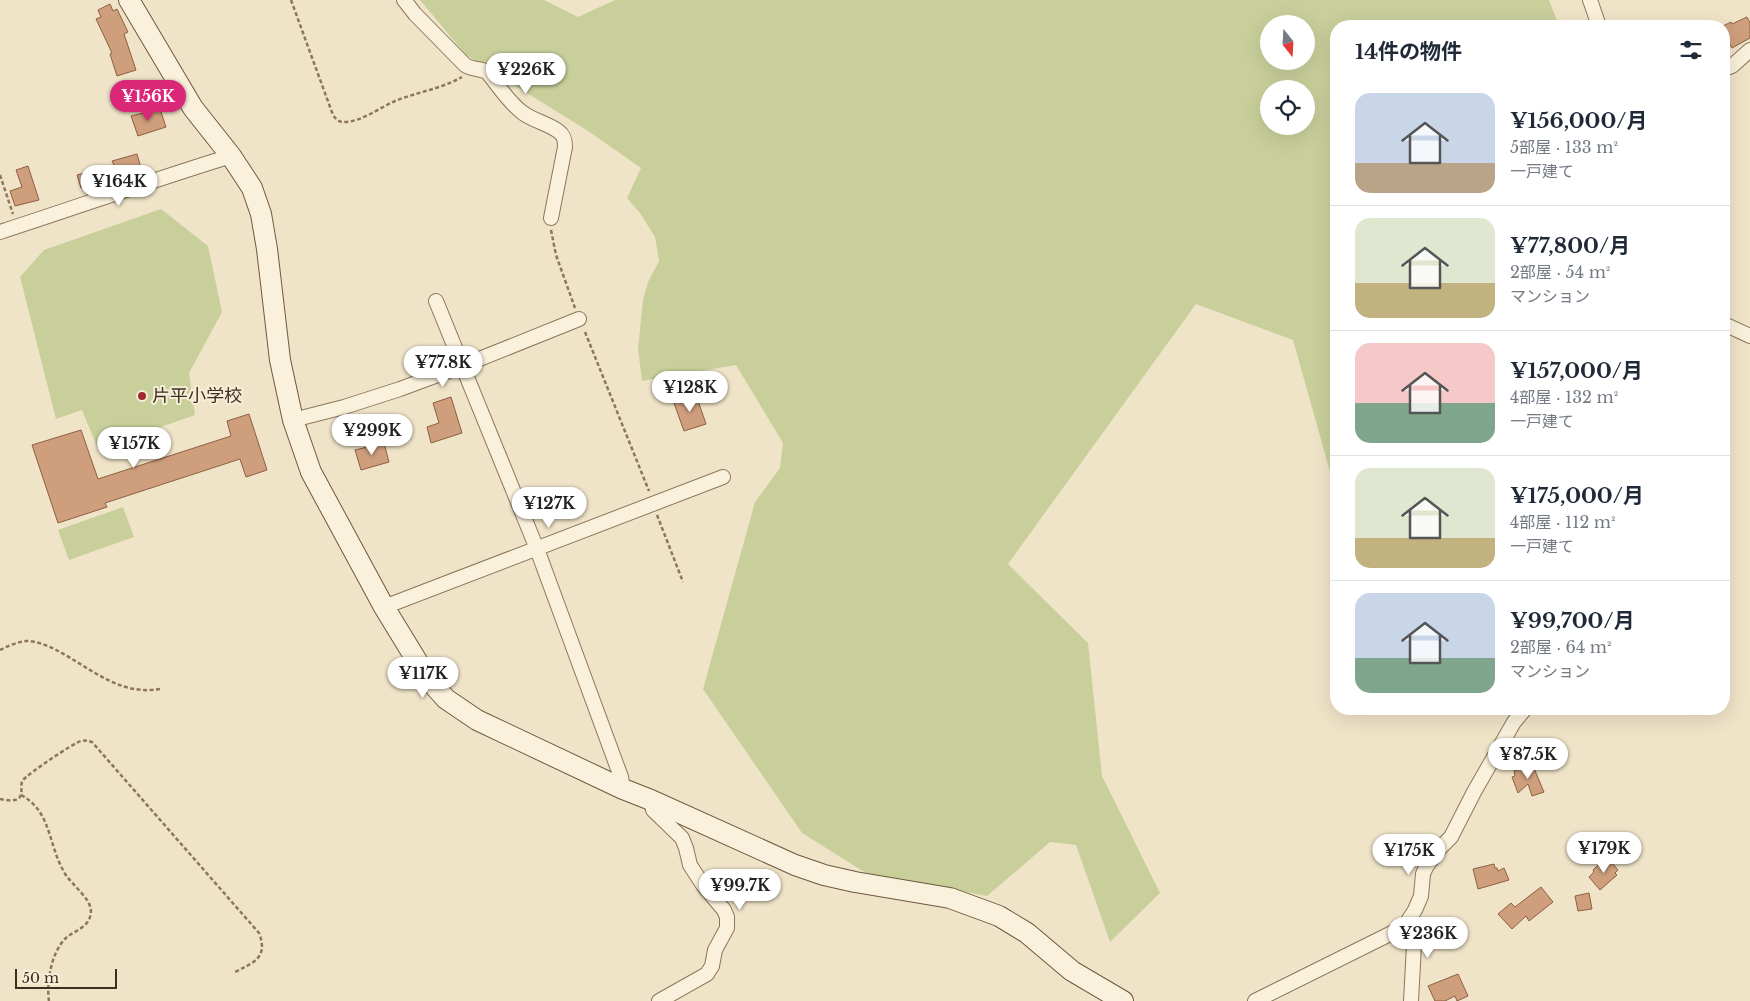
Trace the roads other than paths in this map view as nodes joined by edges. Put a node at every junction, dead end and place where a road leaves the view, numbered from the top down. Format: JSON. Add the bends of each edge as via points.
{"nodes":[{"id":1,"x":129,"y":0,"type":"edge"},
{"id":2,"x":404,"y":0,"type":"edge"},
{"id":3,"x":1592,"y":1,"type":"edge"},
{"id":4,"x":1597,"y":20,"type":"edge"},
{"id":5,"x":1750,"y":50,"type":"edge"},
{"id":6,"x":1730,"y":67,"type":"edge"},
{"id":7,"x":231,"y":156,"type":"junction"},
{"id":8,"x":551,"y":218,"type":"road end"},
{"id":9,"x":0,"y":232,"type":"edge"},
{"id":10,"x":436,"y":301,"type":"dead end"},
{"id":11,"x":579,"y":319,"type":"road end"},
{"id":12,"x":1730,"y":327,"type":"edge"},
{"id":13,"x":1750,"y":336,"type":"edge"},
{"id":14,"x":462,"y":366,"type":"junction"},
{"id":15,"x":293,"y":420,"type":"junction"},
{"id":16,"x":723,"y":477,"type":"dead end"},
{"id":17,"x":537,"y":549,"type":"junction"},
{"id":18,"x":384,"y":607,"type":"junction"},
{"id":19,"x":1520,"y":715,"type":"edge"},
{"id":20,"x":623,"y":789,"type":"junction"},
{"id":21,"x":651,"y":800,"type":"junction"},
{"id":22,"x":1404,"y":927,"type":"junction"},
{"id":23,"x":659,"y":1001,"type":"edge"},
{"id":24,"x":1123,"y":1001,"type":"edge"},
{"id":25,"x":1255,"y":1001,"type":"edge"},
{"id":26,"x":1411,"y":1001,"type":"edge"}],
"edges":[{"from":1,"to":7,"type":"street","via":[[192,108]]},
{"from":2,"to":8,"type":"street","via":[[465,65],[486,72],[523,113],[557,130],[564,138]]},
{"from":3,"to":4,"type":"street"},
{"from":5,"to":6,"type":"street"},
{"from":7,"to":9,"type":"street"},
{"from":7,"to":15,"type":"street","via":[[252,188],[261,214],[280,360]]},
{"from":10,"to":14,"type":"street"},
{"from":11,"to":14,"type":"street"},
{"from":12,"to":13,"type":"street"},
{"from":14,"to":15,"type":"street","via":[[344,407]]},
{"from":14,"to":17,"type":"street"},
{"from":15,"to":18,"type":"street","via":[[311,472]]},
{"from":16,"to":17,"type":"street"},
{"from":17,"to":18,"type":"street"},
{"from":17,"to":20,"type":"street","via":[[622,777]]},
{"from":18,"to":20,"type":"street","via":[[428,679],[446,699],[477,720]]},
{"from":19,"to":22,"type":"street","via":[[1451,838],[1426,866],[1421,896]]},
{"from":20,"to":21,"type":"street"},
{"from":21,"to":23,"type":"street","via":[[653,810],[682,838],[690,865],[727,917],[727,928],[707,974]]},
{"from":21,"to":24,"type":"street","via":[[824,875],[950,898],[999,916],[1027,933],[1072,971]]},
{"from":22,"to":25,"type":"street"},
{"from":22,"to":26,"type":"street","via":[[1414,945]]}]}
